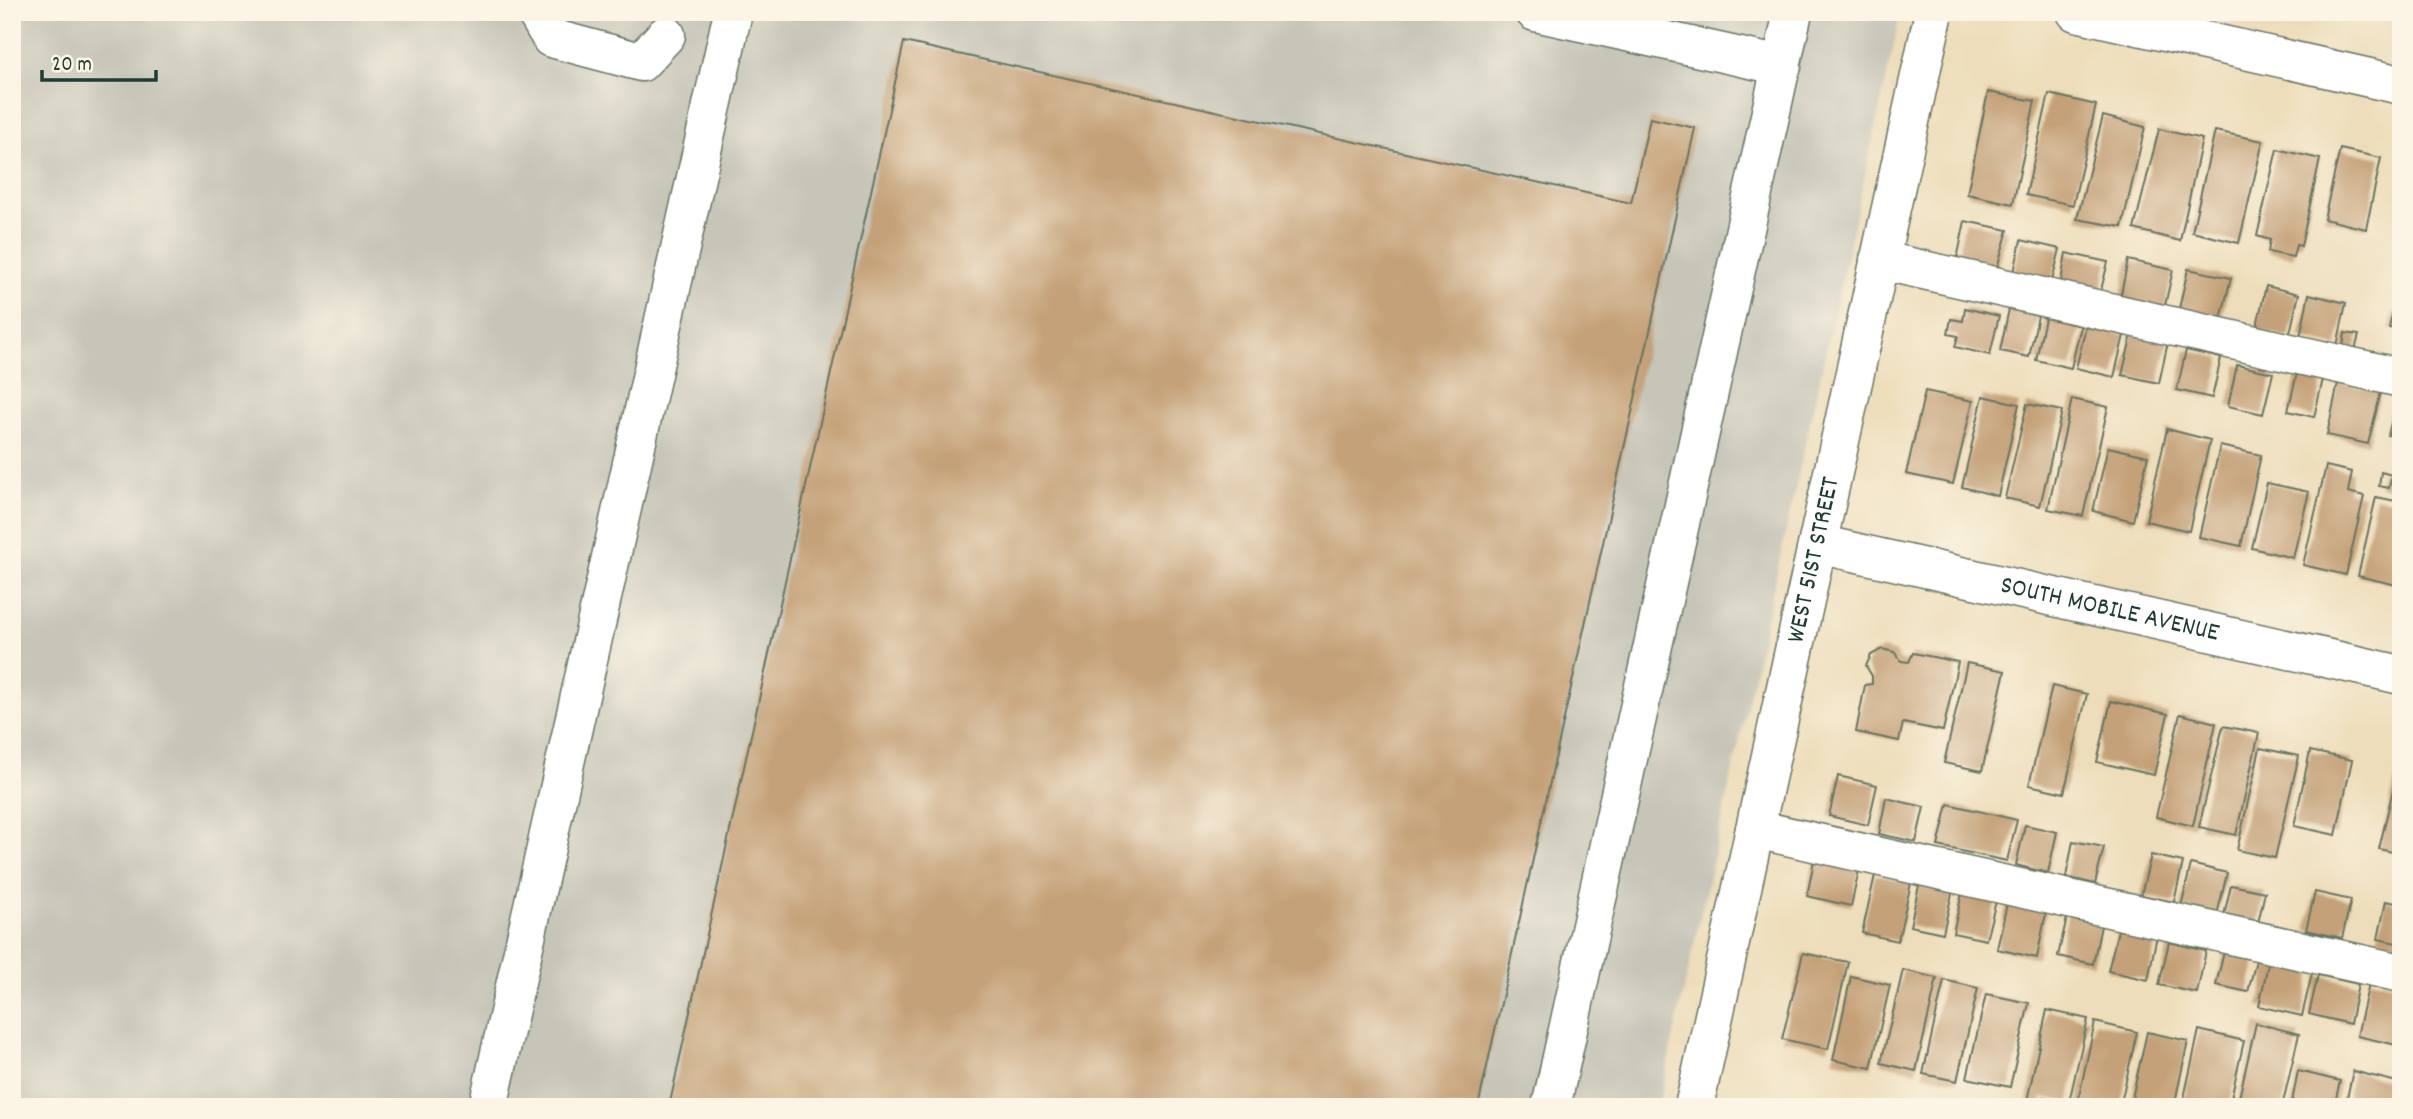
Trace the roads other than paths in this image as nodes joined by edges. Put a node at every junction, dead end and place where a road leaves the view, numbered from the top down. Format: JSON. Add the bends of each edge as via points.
{"nodes":[{"id":1,"x":536,"y":12,"type":"edge"},
{"id":2,"x":733,"y":12,"type":"edge"},
{"id":3,"x":1535,"y":12,"type":"edge"},
{"id":4,"x":1793,"y":12,"type":"edge"},
{"id":5,"x":1934,"y":12,"type":"edge"},
{"id":6,"x":2076,"y":12,"type":"edge"},
{"id":7,"x":662,"y":23,"type":"edge"},
{"id":8,"x":724,"y":49,"type":"junction"},
{"id":9,"x":1782,"y":66,"type":"junction"},
{"id":10,"x":2401,"y":85,"type":"edge"},
{"id":11,"x":1879,"y":260,"type":"junction"},
{"id":12,"x":2401,"y":378,"type":"edge"},
{"id":13,"x":1818,"y":544,"type":"junction"},
{"id":14,"x":2401,"y":675,"type":"edge"},
{"id":15,"x":1755,"y":829,"type":"junction"},
{"id":16,"x":2401,"y":973,"type":"edge"},
{"id":17,"x":488,"y":1107,"type":"edge"},
{"id":18,"x":1551,"y":1107,"type":"edge"},
{"id":19,"x":1694,"y":1107,"type":"edge"}],
"edges":[{"from":1,"to":7,"type":"street","via":[[551,38],[641,62]]},
{"from":2,"to":8,"type":"street"},
{"from":3,"to":9,"type":"street"},
{"from":4,"to":9,"type":"street"},
{"from":5,"to":11,"type":"street","name":"WEST 51ST STREET"},
{"from":6,"to":10,"type":"street"},
{"from":7,"to":8,"type":"street"},
{"from":8,"to":17,"type":"street"},
{"from":9,"to":18,"type":"street"},
{"from":11,"to":12,"type":"street"},
{"from":11,"to":13,"type":"street","name":"WEST 51ST STREET"},
{"from":13,"to":14,"type":"street","name":"SOUTH MOBILE AVENUE"},
{"from":13,"to":15,"type":"street","name":"WEST 51ST STREET"},
{"from":15,"to":16,"type":"street"},
{"from":15,"to":19,"type":"street","name":"WEST 51ST STREET"}]}
